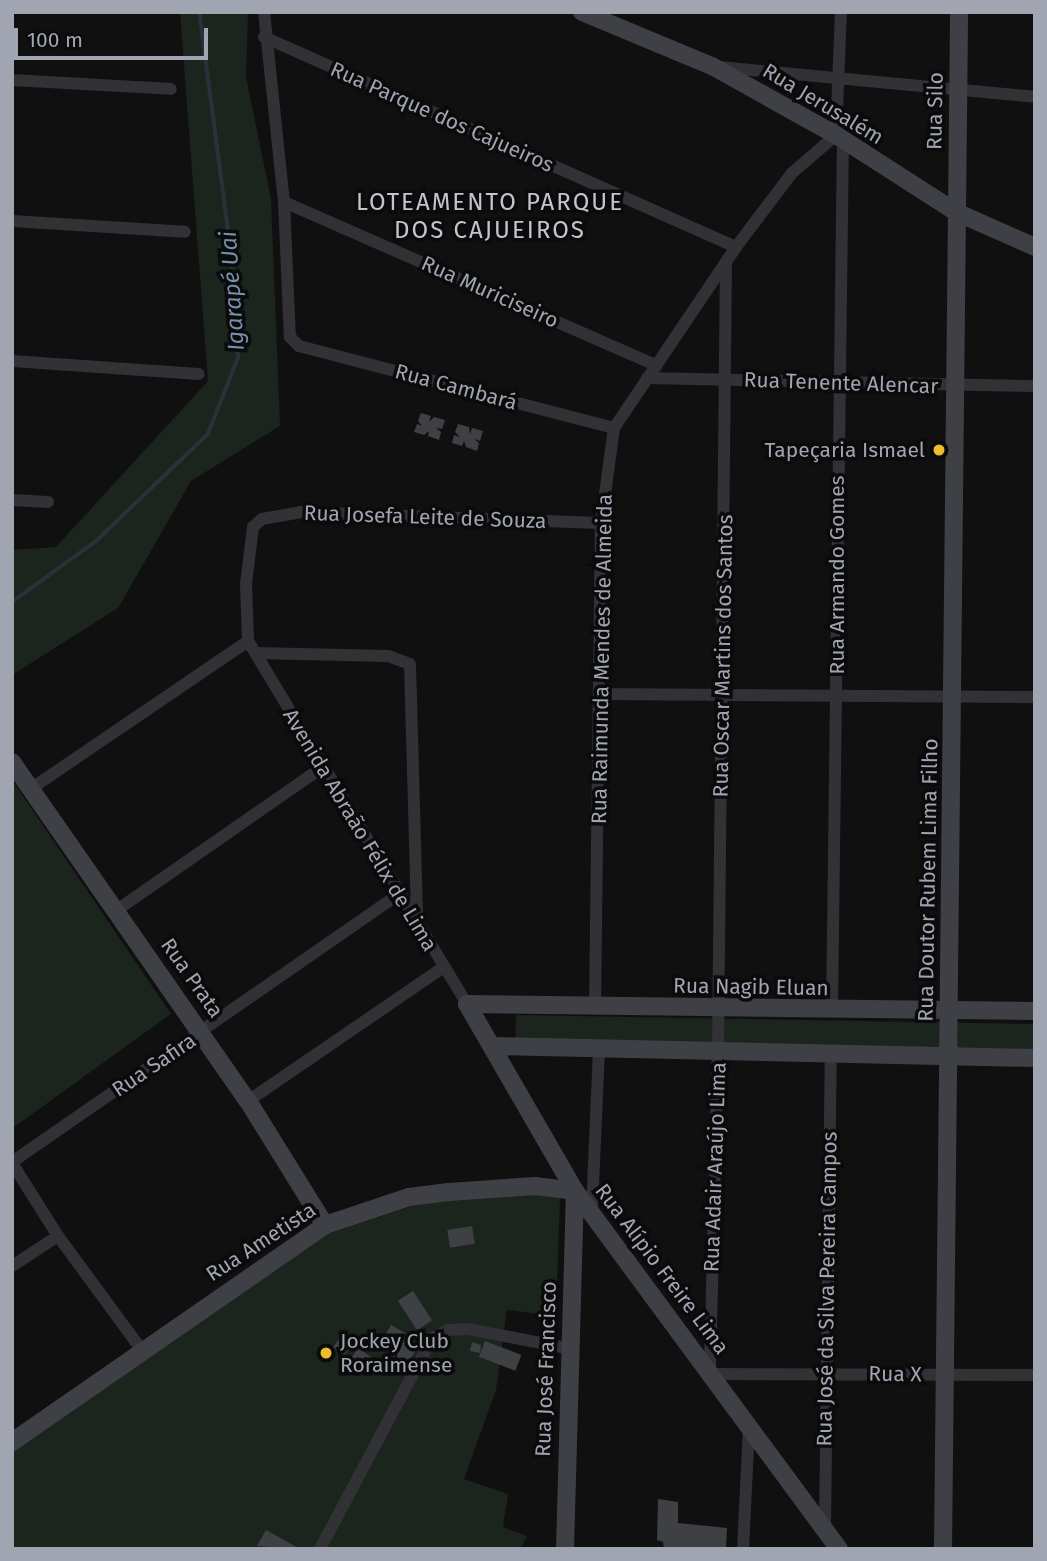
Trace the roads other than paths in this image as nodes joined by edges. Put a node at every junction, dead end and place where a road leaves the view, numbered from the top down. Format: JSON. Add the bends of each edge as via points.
{"nodes":[{"id":1,"x":264,"y":12,"type":"edge"},
{"id":2,"x":582,"y":12,"type":"edge"},
{"id":3,"x":841,"y":12,"type":"edge"},
{"id":4,"x":959,"y":12,"type":"edge"},
{"id":5,"x":264,"y":37,"type":"junction"},
{"id":6,"x":712,"y":66,"type":"junction"},
{"id":7,"x":839,"y":78,"type":"junction"},
{"id":8,"x":12,"y":80,"type":"edge"},
{"id":9,"x":171,"y":89,"type":"dead end"},
{"id":10,"x":958,"y":92,"type":"junction"},
{"id":11,"x":1035,"y":97,"type":"edge"},
{"id":12,"x":839,"y":137,"type":"junction"},
{"id":13,"x":284,"y":202,"type":"junction"},
{"id":14,"x":956,"y":212,"type":"junction"},
{"id":15,"x":12,"y":221,"type":"edge"},
{"id":16,"x":185,"y":232,"type":"dead end"},
{"id":17,"x":736,"y":247,"type":"junction"},
{"id":18,"x":1035,"y":247,"type":"edge"},
{"id":19,"x":726,"y":262,"type":"junction"},
{"id":20,"x":12,"y":361,"type":"edge"},
{"id":21,"x":657,"y":366,"type":"junction"},
{"id":22,"x":199,"y":374,"type":"dead end"},
{"id":23,"x":648,"y":378,"type":"junction"},
{"id":24,"x":725,"y":379,"type":"junction"},
{"id":25,"x":837,"y":382,"type":"junction"},
{"id":26,"x":954,"y":386,"type":"junction"},
{"id":27,"x":1035,"y":386,"type":"edge"},
{"id":28,"x":614,"y":428,"type":"junction"},
{"id":29,"x":12,"y":500,"type":"edge"},
{"id":30,"x":48,"y":502,"type":"dead end"},
{"id":31,"x":601,"y":523,"type":"junction"},
{"id":32,"x":248,"y":640,"type":"junction"},
{"id":33,"x":256,"y":653,"type":"junction"},
{"id":34,"x":600,"y":694,"type":"junction"},
{"id":35,"x":723,"y":694,"type":"junction"},
{"id":36,"x":836,"y":697,"type":"junction"},
{"id":37,"x":952,"y":697,"type":"junction"},
{"id":38,"x":1035,"y":697,"type":"edge"},
{"id":39,"x":12,"y":762,"type":"edge"},
{"id":40,"x":323,"y":767,"type":"junction"},
{"id":41,"x":32,"y":788,"type":"junction"},
{"id":42,"x":399,"y":894,"type":"junction"},
{"id":43,"x":117,"y":910,"type":"junction"},
{"id":44,"x":417,"y":923,"type":"junction"},
{"id":45,"x":442,"y":968,"type":"junction"},
{"id":46,"x":467,"y":1004,"type":"junction"},
{"id":47,"x":595,"y":1008,"type":"junction"},
{"id":48,"x":719,"y":1009,"type":"junction"},
{"id":49,"x":832,"y":1011,"type":"junction"},
{"id":50,"x":949,"y":1011,"type":"junction"},
{"id":51,"x":1035,"y":1011,"type":"edge"},
{"id":52,"x":202,"y":1032,"type":"junction"},
{"id":53,"x":492,"y":1046,"type":"junction"},
{"id":54,"x":718,"y":1049,"type":"junction"},
{"id":55,"x":598,"y":1050,"type":"junction"},
{"id":56,"x":831,"y":1051,"type":"junction"},
{"id":57,"x":949,"y":1055,"type":"junction"},
{"id":58,"x":1035,"y":1058,"type":"edge"},
{"id":59,"x":248,"y":1101,"type":"junction"},
{"id":60,"x":12,"y":1162,"type":"edge"},
{"id":61,"x":594,"y":1175,"type":"junction"},
{"id":62,"x":575,"y":1191,"type":"junction"},
{"id":63,"x":592,"y":1209,"type":"junction"},
{"id":64,"x":325,"y":1225,"type":"junction"},
{"id":65,"x":58,"y":1236,"type":"junction"},
{"id":66,"x":12,"y":1266,"type":"edge"},
{"id":67,"x":567,"y":1348,"type":"junction"},
{"id":68,"x":141,"y":1349,"type":"junction"},
{"id":69,"x":712,"y":1372,"type":"junction"},
{"id":70,"x":824,"y":1373,"type":"junction"},
{"id":71,"x":947,"y":1374,"type":"junction"},
{"id":72,"x":1035,"y":1375,"type":"edge"},
{"id":73,"x":748,"y":1425,"type":"junction"},
{"id":74,"x":12,"y":1442,"type":"edge"},
{"id":75,"x":825,"y":1527,"type":"junction"},
{"id":76,"x":320,"y":1549,"type":"edge"},
{"id":77,"x":565,"y":1549,"type":"edge"},
{"id":78,"x":743,"y":1549,"type":"edge"},
{"id":79,"x":839,"y":1549,"type":"edge"},
{"id":80,"x":943,"y":1549,"type":"edge"}],
"edges":[{"from":1,"to":5,"type":"street"},
{"from":2,"to":6,"type":"street","name":"Rua Jerusalém"},
{"from":3,"to":7,"type":"street","name":"Rua Armando Gomes"},
{"from":4,"to":10,"type":"street","name":"Rua Silo"},
{"from":5,"to":13,"type":"street"},
{"from":5,"to":17,"type":"street","name":"Rua Parque dos Cajueiros"},
{"from":6,"to":7,"type":"street"},
{"from":6,"to":12,"type":"street","name":"Rua Jerusalém"},
{"from":7,"to":10,"type":"street"},
{"from":7,"to":12,"type":"street","name":"Rua Armando Gomes"},
{"from":8,"to":9,"type":"street"},
{"from":10,"to":11,"type":"street"},
{"from":10,"to":14,"type":"street","name":"Rua Silo"},
{"from":12,"to":14,"type":"street","name":"Rua Jerusalém"},
{"from":12,"to":17,"type":"street","name":"Rua Raimunda Mendes de Almeida","via":[[792,173]]},
{"from":12,"to":25,"type":"street","name":"Rua Armando Gomes"},
{"from":13,"to":21,"type":"street","name":"Rua Muriciseiro"},
{"from":13,"to":28,"type":"street","name":"Rua Cambará","via":[[286,322],[290,337],[299,346]]},
{"from":14,"to":18,"type":"street","name":"Rua Jerusalém"},
{"from":14,"to":26,"type":"street","name":"Rua Doutor Rubem Lima Filho"},
{"from":15,"to":16,"type":"street"},
{"from":17,"to":19,"type":"street","name":"Rua Raimunda Mendes de Almeida"},
{"from":19,"to":21,"type":"street","name":"Rua Raimunda Mendes de Almeida"},
{"from":19,"to":24,"type":"street","name":"Rua Oscar Martins dos Santos"},
{"from":20,"to":22,"type":"street"},
{"from":21,"to":23,"type":"street","name":"Rua Raimunda Mendes de Almeida"},
{"from":23,"to":24,"type":"street","name":"Rua Tenente Alencar"},
{"from":23,"to":28,"type":"street","name":"Rua Raimunda Mendes de Almeida"},
{"from":24,"to":25,"type":"street","name":"Rua Tenente Alencar"},
{"from":24,"to":35,"type":"street","name":"Rua Oscar Martins dos Santos"},
{"from":25,"to":26,"type":"street","name":"Rua Tenente Alencar"},
{"from":25,"to":36,"type":"street","name":"Rua Armando Gomes"},
{"from":26,"to":27,"type":"street","name":"Rua Tenente Alencar"},
{"from":26,"to":37,"type":"street","name":"Rua Doutor Rubem Lima Filho"},
{"from":28,"to":31,"type":"street","name":"Rua Raimunda Mendes de Almeida"},
{"from":29,"to":30,"type":"street"},
{"from":31,"to":32,"type":"street","name":"Rua Josefa Leite de Souza","via":[[300,512],[262,519],[253,527],[246,584]]},
{"from":31,"to":34,"type":"street","name":"Rua Raimunda Mendes de Almeida"},
{"from":32,"to":33,"type":"street","name":"Avenida Abraão Félix de Lima"},
{"from":32,"to":41,"type":"street"},
{"from":33,"to":40,"type":"street","name":"Avenida Abraão Félix de Lima"},
{"from":33,"to":44,"type":"street","via":[[388,656],[402,659],[413,670]]},
{"from":34,"to":35,"type":"street"},
{"from":34,"to":47,"type":"street","name":"Rua Raimunda Mendes de Almeida"},
{"from":35,"to":36,"type":"street"},
{"from":35,"to":48,"type":"street","name":"Rua Oscar Martins dos Santos"},
{"from":36,"to":37,"type":"street"},
{"from":36,"to":49,"type":"street","name":"Rua Armando Gomes"},
{"from":37,"to":38,"type":"street"},
{"from":37,"to":50,"type":"street","name":"Rua Doutor Rubem Lima Filho"},
{"from":39,"to":41,"type":"street","name":"Rua Prata"},
{"from":40,"to":42,"type":"street","name":"Avenida Abraão Félix de Lima"},
{"from":40,"to":43,"type":"street"},
{"from":41,"to":43,"type":"street","name":"Rua Prata"},
{"from":42,"to":44,"type":"street","name":"Avenida Abraão Félix de Lima"},
{"from":42,"to":52,"type":"street","name":"Rua Safira"},
{"from":43,"to":52,"type":"street","name":"Rua Prata"},
{"from":44,"to":45,"type":"street","name":"Avenida Abraão Félix de Lima"},
{"from":45,"to":46,"type":"street","name":"Avenida Abraão Félix de Lima"},
{"from":45,"to":59,"type":"street"},
{"from":46,"to":47,"type":"street","name":"Rua Nagib Eluan"},
{"from":46,"to":53,"type":"street","name":"Rua Alípio Freire Lima"},
{"from":47,"to":48,"type":"street","name":"Rua Nagib Eluan"},
{"from":48,"to":49,"type":"street","name":"Rua Nagib Eluan"},
{"from":48,"to":54,"type":"street","name":"Rua Oscar Martins dos Santos"},
{"from":49,"to":50,"type":"street","name":"Rua Nagib Eluan"},
{"from":50,"to":51,"type":"street","name":"Rua Nagib Eluan"},
{"from":50,"to":57,"type":"street","name":"Rua Doutor Rubem Lima Filho"},
{"from":52,"to":59,"type":"street","name":"Rua Prata"},
{"from":52,"to":60,"type":"street","name":"Rua Safira"},
{"from":53,"to":55,"type":"street"},
{"from":53,"to":62,"type":"street","name":"Rua Alípio Freire Lima"},
{"from":54,"to":55,"type":"street"},
{"from":54,"to":56,"type":"street"},
{"from":54,"to":69,"type":"street","name":"Rua Adair Araújo Lima"},
{"from":55,"to":61,"type":"street"},
{"from":56,"to":57,"type":"street"},
{"from":56,"to":70,"type":"street","name":"Rua José da Silva Pereira Campos"},
{"from":57,"to":58,"type":"street"},
{"from":57,"to":71,"type":"street","name":"Rua Doutor Rubem Lima Filho"},
{"from":59,"to":64,"type":"street","name":"Rua Prata"},
{"from":60,"to":65,"type":"street"},
{"from":61,"to":62,"type":"street","via":[[587,1191]]},
{"from":61,"to":63,"type":"street"},
{"from":62,"to":63,"type":"street","name":"Rua Alípio Freire Lima"},
{"from":62,"to":64,"type":"street","name":"Rua Ametista","via":[[535,1186],[449,1192],[409,1198]]},
{"from":62,"to":67,"type":"street","name":"Rua José Francisco"},
{"from":63,"to":69,"type":"street","name":"Rua Alípio Freire Lima"},
{"from":64,"to":68,"type":"street","name":"Rua Ametista"},
{"from":65,"to":66,"type":"street"},
{"from":65,"to":68,"type":"street"},
{"from":67,"to":76,"type":"street","via":[[468,1329],[448,1329],[432,1338]]},
{"from":67,"to":77,"type":"street","name":"Rua José Francisco"},
{"from":68,"to":74,"type":"street","name":"Rua Ametista"},
{"from":69,"to":70,"type":"street","name":"Rua X"},
{"from":69,"to":73,"type":"street","name":"Rua Alípio Freire Lima"},
{"from":70,"to":71,"type":"street","name":"Rua X"},
{"from":70,"to":75,"type":"street","name":"Rua José da Silva Pereira Campos"},
{"from":71,"to":72,"type":"street","name":"Rua X"},
{"from":71,"to":80,"type":"street","name":"Rua Doutor Rubem Lima Filho"},
{"from":73,"to":75,"type":"street","name":"Rua Alípio Freire Lima"},
{"from":73,"to":78,"type":"street"},
{"from":75,"to":79,"type":"street","name":"Rua Alípio Freire Lima"}]}
